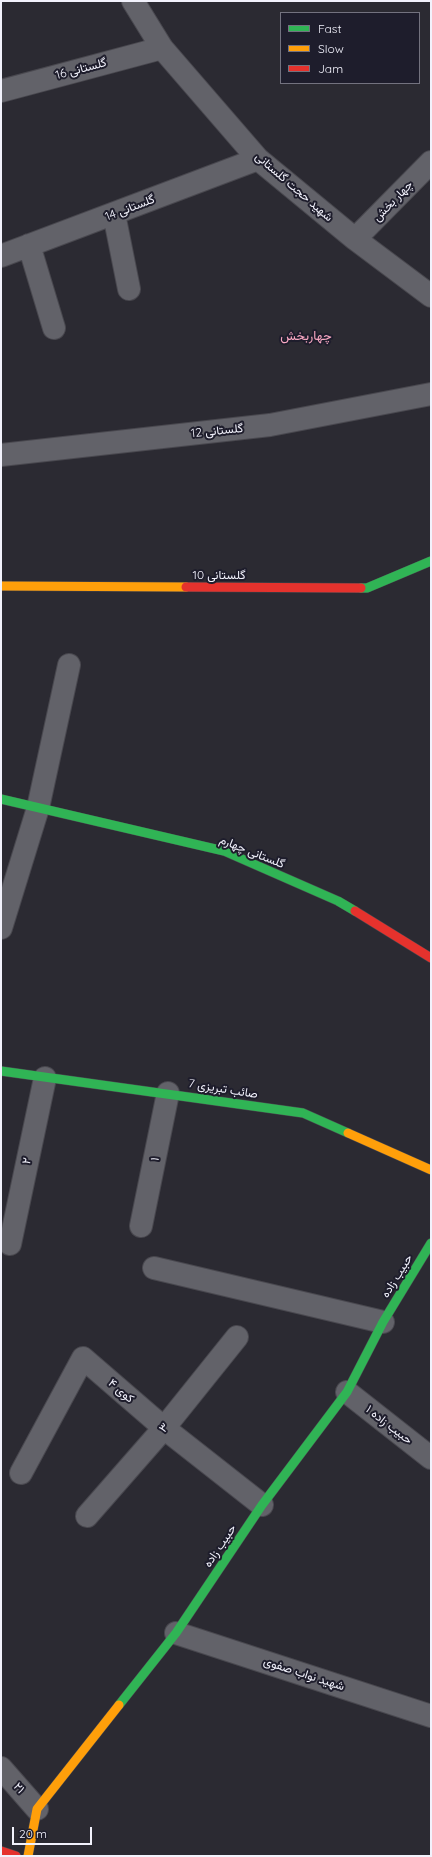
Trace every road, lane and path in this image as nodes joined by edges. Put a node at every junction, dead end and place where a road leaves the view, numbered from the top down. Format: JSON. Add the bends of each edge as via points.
{"nodes":[{"id":1,"x":133,"y":1,"type":"edge"},
{"id":2,"x":162,"y":48,"type":"junction"},
{"id":3,"x":1,"y":91,"type":"edge"},
{"id":4,"x":258,"y":159,"type":"junction"},
{"id":5,"x":431,"y":162,"type":"edge"},
{"id":6,"x":114,"y":214,"type":"junction"},
{"id":7,"x":355,"y":239,"type":"junction"},
{"id":8,"x":30,"y":245,"type":"junction"},
{"id":9,"x":1,"y":256,"type":"edge"},
{"id":10,"x":129,"y":289,"type":"dead end"},
{"id":11,"x":431,"y":296,"type":"edge"},
{"id":12,"x":54,"y":328,"type":"dead end"},
{"id":13,"x":431,"y":394,"type":"edge"},
{"id":14,"x":1,"y":455,"type":"edge"},
{"id":15,"x":431,"y":561,"type":"edge"},
{"id":16,"x":1,"y":586,"type":"edge"},
{"id":17,"x":69,"y":665,"type":"dead end"},
{"id":18,"x":1,"y":799,"type":"edge"},
{"id":19,"x":38,"y":808,"type":"junction"},
{"id":20,"x":1,"y":928,"type":"edge"},
{"id":21,"x":431,"y":958,"type":"edge"},
{"id":22,"x":1,"y":1071,"type":"edge"},
{"id":23,"x":45,"y":1078,"type":"junction"},
{"id":24,"x":168,"y":1093,"type":"junction"},
{"id":25,"x":431,"y":1170,"type":"edge"},
{"id":26,"x":141,"y":1226,"type":"dead end"},
{"id":27,"x":431,"y":1243,"type":"edge"},
{"id":28,"x":10,"y":1244,"type":"dead end"},
{"id":29,"x":154,"y":1268,"type":"dead end"},
{"id":30,"x":383,"y":1322,"type":"junction"},
{"id":31,"x":237,"y":1337,"type":"dead end"},
{"id":32,"x":347,"y":1392,"type":"junction"},
{"id":33,"x":164,"y":1428,"type":"junction"},
{"id":34,"x":431,"y":1458,"type":"edge"},
{"id":35,"x":20,"y":1473,"type":"dead end"},
{"id":36,"x":262,"y":1505,"type":"junction"},
{"id":37,"x":87,"y":1516,"type":"dead end"},
{"id":38,"x":176,"y":1633,"type":"junction"},
{"id":39,"x":431,"y":1716,"type":"edge"},
{"id":40,"x":1,"y":1768,"type":"edge"},
{"id":41,"x":37,"y":1809,"type":"junction"},
{"id":42,"x":1,"y":1851,"type":"edge"},
{"id":43,"x":16,"y":1856,"type":"edge"},
{"id":44,"x":28,"y":1856,"type":"edge"}],
"edges":[{"from":1,"to":2,"type":"street","name":"شهید حجت گلستانی"},
{"from":2,"to":3,"type":"street","name":"گلستانی 16"},
{"from":2,"to":4,"type":"street","name":"شهید حجت گلستانی"},
{"from":4,"to":6,"type":"street","name":"گلستانی 14"},
{"from":4,"to":7,"type":"street","name":"شهید حجت گلستانی"},
{"from":5,"to":7,"type":"street","name":"چهار بخش"},
{"from":6,"to":8,"type":"street","name":"گلستانی 14"},
{"from":6,"to":10,"type":"street"},
{"from":7,"to":11,"type":"street","name":"شهید حجت گلستانی"},
{"from":8,"to":9,"type":"street","name":"گلستانی 14"},
{"from":8,"to":12,"type":"street"},
{"from":13,"to":14,"type":"street","name":"گلستانی 12","via":[[270,424]]},
{"from":15,"to":16,"type":"street","name":"گلستانی 10","via":[[367,588]]},
{"from":17,"to":19,"type":"street"},
{"from":18,"to":19,"type":"street","name":"گلستانی چهارم"},
{"from":19,"to":20,"type":"street"},
{"from":19,"to":21,"type":"street","name":"گلستانی چهارم","via":[[224,851],[338,901]]},
{"from":22,"to":23,"type":"street","name":"صائب تبریزی 7"},
{"from":23,"to":24,"type":"street","name":"صائب تبریزی 7"},
{"from":23,"to":28,"type":"street","name":"۲"},
{"from":24,"to":25,"type":"street","name":"صائب تبریزی 7","via":[[303,1113]]},
{"from":24,"to":26,"type":"street","name":"۱"},
{"from":27,"to":30,"type":"street","name":"حبیب زاده"},
{"from":29,"to":30,"type":"street"},
{"from":30,"to":32,"type":"street","name":"حبیب زاده"},
{"from":31,"to":33,"type":"street","name":"۳"},
{"from":32,"to":34,"type":"street","name":"حبیب زاده ۱"},
{"from":32,"to":36,"type":"street","name":"حبیب زاده"},
{"from":33,"to":35,"type":"street","name":"کوی ۴","via":[[83,1358]]},
{"from":33,"to":36,"type":"street","name":"کوی ۴"},
{"from":33,"to":37,"type":"street","name":"۳"},
{"from":36,"to":38,"type":"street","name":"حبیب زاده"},
{"from":38,"to":39,"type":"street","name":"شهید نواب صفوی"},
{"from":38,"to":41,"type":"street","name":"حبیب زاده"},
{"from":40,"to":41,"type":"street","name":"۲۱"},
{"from":41,"to":44,"type":"street","name":"حبیب زاده"},
{"from":42,"to":43,"type":"street"}]}
